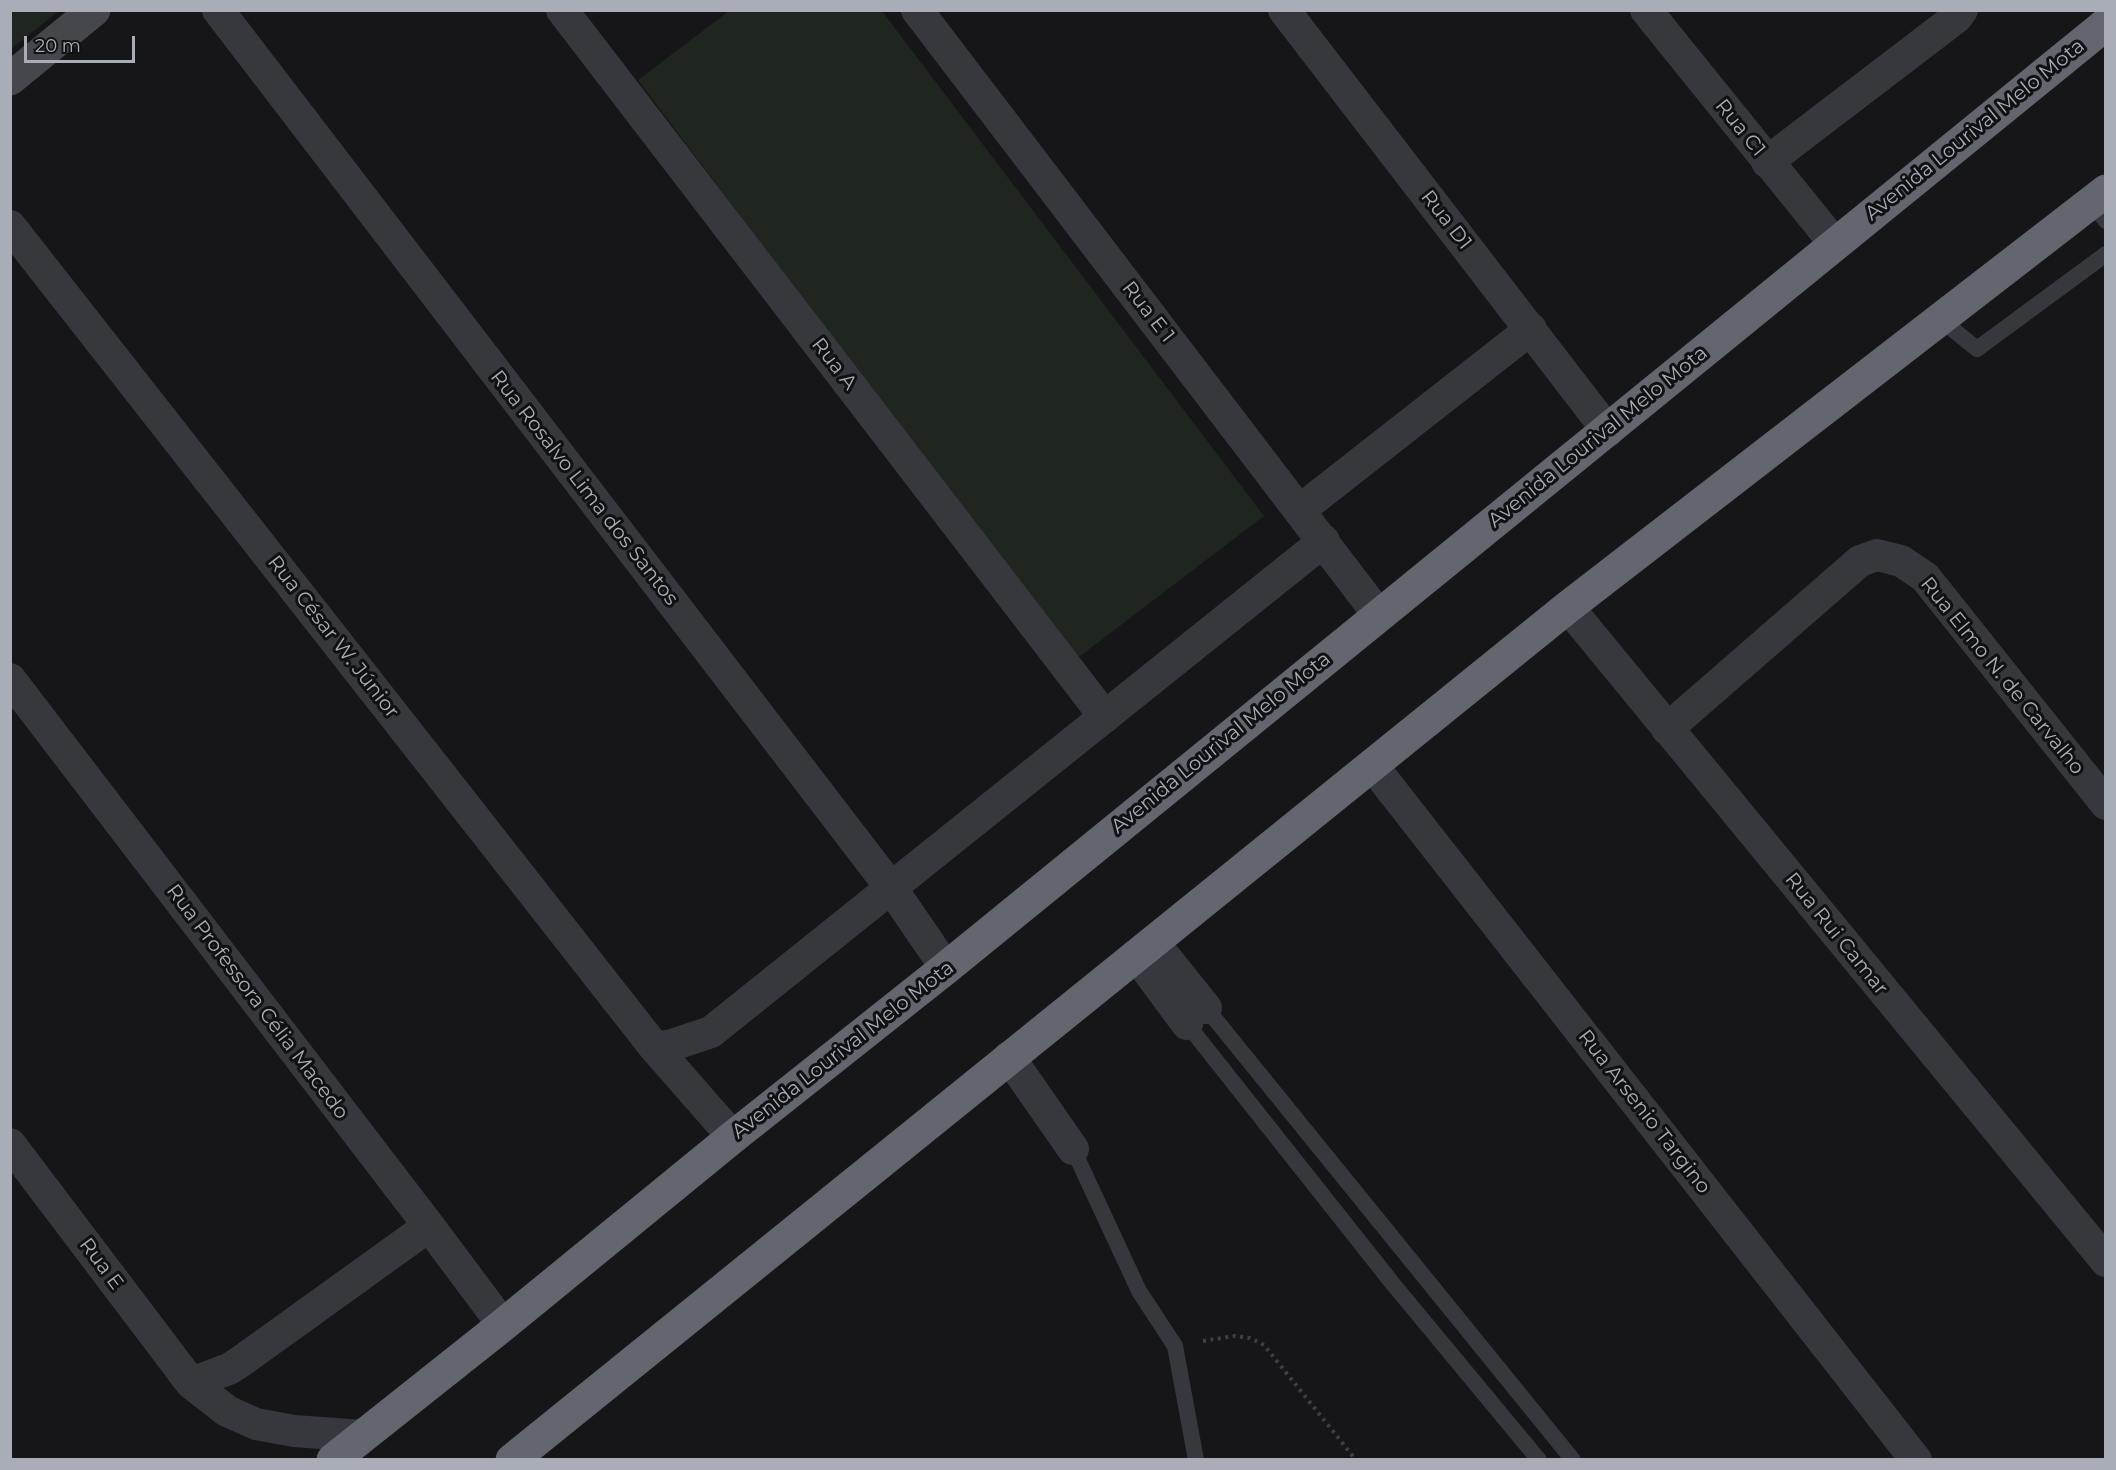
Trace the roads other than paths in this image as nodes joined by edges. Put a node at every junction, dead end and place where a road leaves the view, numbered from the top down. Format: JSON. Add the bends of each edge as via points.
{"nodes":[{"id":1,"x":94,"y":10,"type":"edge"},
{"id":2,"x":218,"y":10,"type":"edge"},
{"id":3,"x":562,"y":10,"type":"edge"},
{"id":4,"x":916,"y":10,"type":"edge"},
{"id":5,"x":1284,"y":10,"type":"edge"},
{"id":6,"x":1646,"y":10,"type":"edge"},
{"id":7,"x":1960,"y":14,"type":"edge"},
{"id":8,"x":2106,"y":24,"type":"edge"},
{"id":9,"x":10,"y":80,"type":"edge"},
{"id":10,"x":1767,"y":162,"type":"junction"},
{"id":11,"x":2101,"y":204,"type":"edge"},
{"id":12,"x":10,"y":226,"type":"edge"},
{"id":13,"x":1834,"y":244,"type":"junction"},
{"id":14,"x":2106,"y":255,"type":"edge"},
{"id":15,"x":1940,"y":319,"type":"junction"},
{"id":16,"x":1531,"y":329,"type":"junction"},
{"id":17,"x":1608,"y":430,"type":"junction"},
{"id":18,"x":1300,"y":510,"type":"junction"},
{"id":19,"x":1324,"y":541,"type":"junction"},
{"id":20,"x":1568,"y":607,"type":"junction"},
{"id":21,"x":1378,"y":614,"type":"junction"},
{"id":22,"x":10,"y":679,"type":"edge"},
{"id":23,"x":1105,"y":717,"type":"junction"},
{"id":24,"x":1667,"y":729,"type":"junction"},
{"id":25,"x":1372,"y":765,"type":"junction"},
{"id":26,"x":2106,"y":804,"type":"edge"},
{"id":27,"x":892,"y":889,"type":"junction"},
{"id":28,"x":1144,"y":949,"type":"junction"},
{"id":29,"x":946,"y":968,"type":"junction"},
{"id":30,"x":1196,"y":1016,"type":"junction"},
{"id":31,"x":655,"y":1048,"type":"junction"},
{"id":32,"x":1009,"y":1057,"type":"junction"},
{"id":33,"x":734,"y":1137,"type":"junction"},
{"id":34,"x":10,"y":1144,"type":"edge"},
{"id":35,"x":1073,"y":1149,"type":"joint"},
{"id":36,"x":429,"y":1226,"type":"junction"},
{"id":37,"x":2106,"y":1261,"type":"edge"},
{"id":38,"x":502,"y":1325,"type":"junction"},
{"id":39,"x":191,"y":1383,"type":"junction"},
{"id":40,"x":363,"y":1436,"type":"junction"},
{"id":41,"x":333,"y":1460,"type":"edge"},
{"id":42,"x":512,"y":1460,"type":"edge"},
{"id":43,"x":1196,"y":1460,"type":"edge"},
{"id":44,"x":1539,"y":1460,"type":"edge"},
{"id":45,"x":1573,"y":1460,"type":"edge"},
{"id":46,"x":1916,"y":1460,"type":"edge"}],
"edges":[{"from":1,"to":9,"type":"street"},
{"from":2,"to":27,"type":"street","name":"Rua Rosalvo Lima dos Santos"},
{"from":3,"to":23,"type":"street","name":"Rua A"},
{"from":4,"to":18,"type":"street","name":"Rua E 1"},
{"from":5,"to":16,"type":"street","name":"Rua D1"},
{"from":6,"to":10,"type":"street","name":"Rua C1"},
{"from":7,"to":10,"type":"street"},
{"from":8,"to":13,"type":"highway","name":"Avenida Lourival Melo Mota"},
{"from":10,"to":13,"type":"street","name":"Rua C1"},
{"from":11,"to":15,"type":"highway"},
{"from":12,"to":31,"type":"street","name":"Rua César W. Júnior"},
{"from":13,"to":17,"type":"highway","name":"Avenida Lourival Melo Mota"},
{"from":14,"to":15,"type":"lane","via":[[1977,349]]},
{"from":15,"to":20,"type":"highway"},
{"from":16,"to":17,"type":"street","name":"Rua D1"},
{"from":16,"to":18,"type":"street"},
{"from":17,"to":21,"type":"highway","name":"Avenida Lourival Melo Mota"},
{"from":18,"to":19,"type":"street","name":"Rua E 1"},
{"from":19,"to":21,"type":"street","name":"Rua E 1"},
{"from":19,"to":23,"type":"street"},
{"from":20,"to":24,"type":"street","name":"Rua Rui Camar"},
{"from":20,"to":25,"type":"highway"},
{"from":21,"to":29,"type":"highway","name":"Avenida Lourival Melo Mota"},
{"from":22,"to":36,"type":"street","name":"Rua Professora Célia Macedo"},
{"from":23,"to":27,"type":"street"},
{"from":24,"to":26,"type":"street","name":"Rua Elmo N. de Carvalho","via":[[1860,561],[1877,555],[1901,561],[1925,578]]},
{"from":24,"to":37,"type":"street","name":"Rua Rui Camar"},
{"from":25,"to":28,"type":"highway"},
{"from":25,"to":46,"type":"street","name":"Rua Arsenio Targino"},
{"from":27,"to":29,"type":"street","name":"Rua Rosalvo Lima dos Santos"},
{"from":27,"to":31,"type":"street","via":[[711,1032]]},
{"from":28,"to":30,"type":"street"},
{"from":28,"to":32,"type":"highway"},
{"from":29,"to":33,"type":"highway","name":"Avenida Lourival Melo Mota"},
{"from":30,"to":44,"type":"lane","via":[[1393,1284]]},
{"from":30,"to":45,"type":"lane"},
{"from":31,"to":33,"type":"street","name":"Rua César W. Júnior"},
{"from":32,"to":35,"type":"street"},
{"from":32,"to":42,"type":"highway"},
{"from":33,"to":38,"type":"highway","name":"Avenida Lourival Melo Mota"},
{"from":34,"to":39,"type":"street","name":"Rua E"},
{"from":35,"to":43,"type":"lane","via":[[1139,1291],[1175,1346]]},
{"from":36,"to":38,"type":"street","name":"Rua Professora Célia Macedo"},
{"from":36,"to":39,"type":"street","via":[[240,1362]]},
{"from":38,"to":40,"type":"highway","name":"Avenida Lourival Melo Mota"},
{"from":39,"to":40,"type":"street","name":"Rua E","via":[[227,1411],[256,1424]]},
{"from":40,"to":41,"type":"highway","name":"Avenida Lourival Melo Mota"}]}
